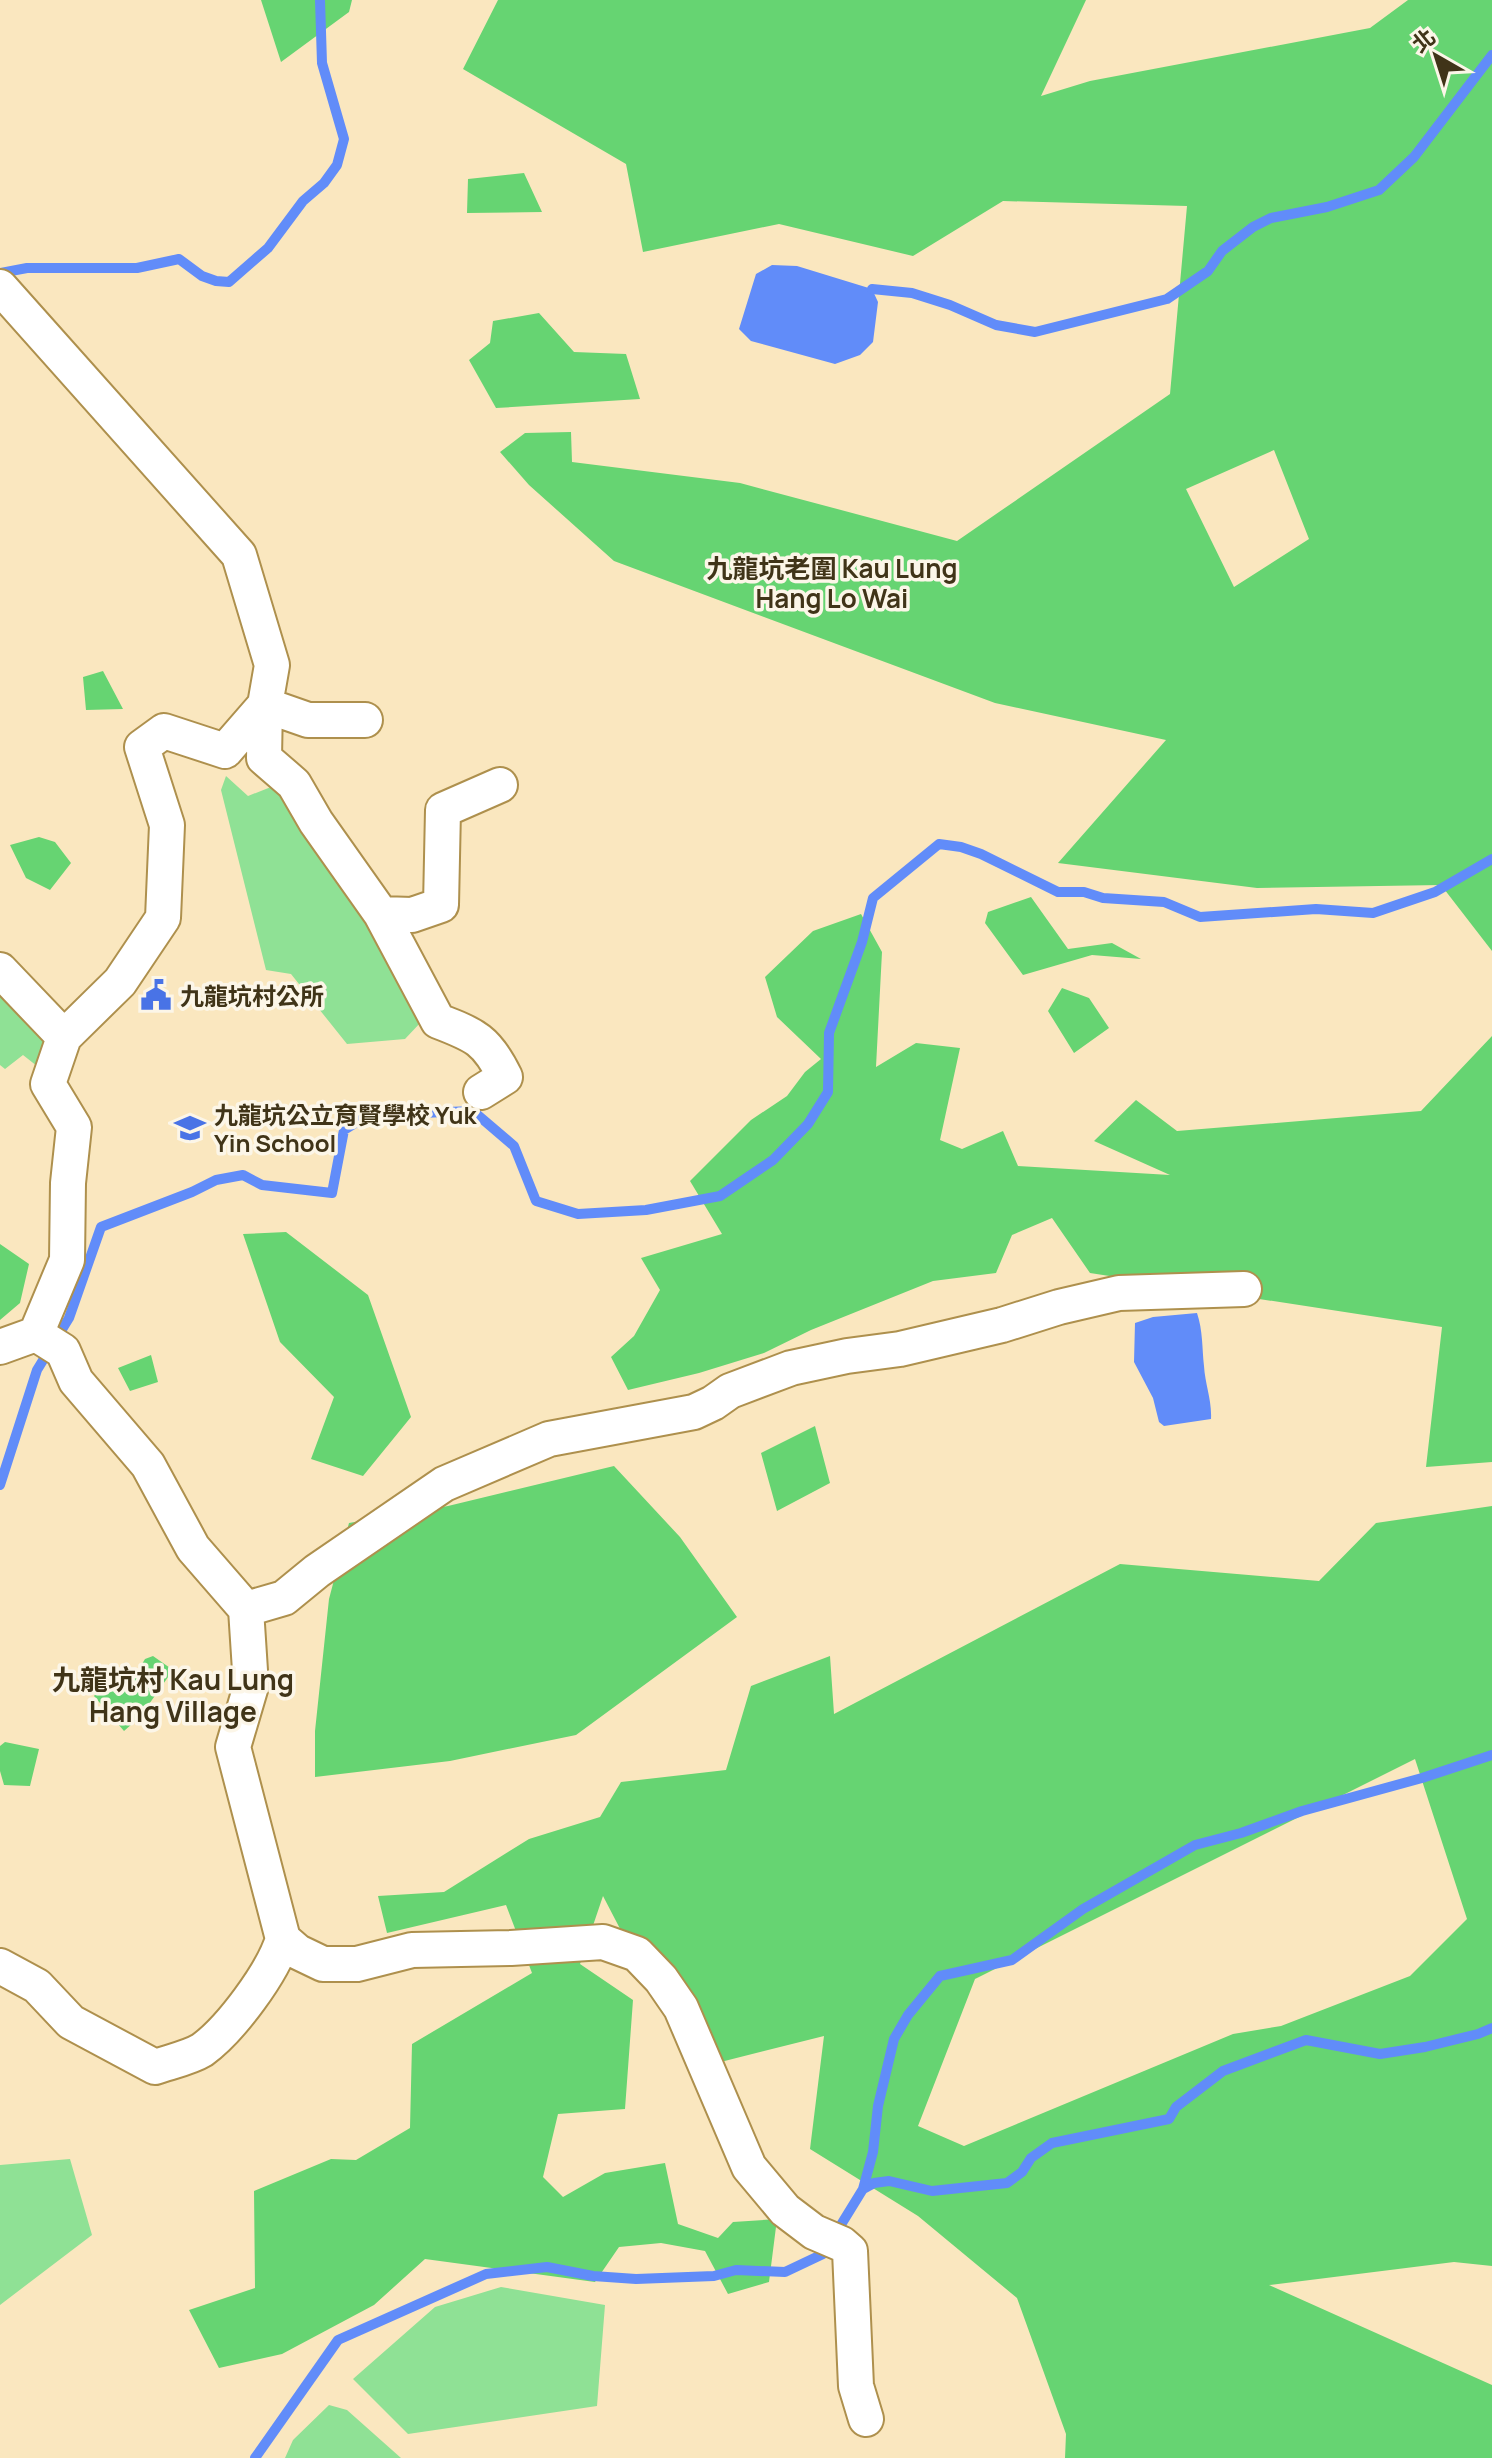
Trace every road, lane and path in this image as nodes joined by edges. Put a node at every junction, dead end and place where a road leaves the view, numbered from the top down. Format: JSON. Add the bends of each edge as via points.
{"nodes":[{"id":1,"x":0,"y":287,"type":"edge"},
{"id":2,"x":265,"y":705,"type":"junction"},
{"id":3,"x":365,"y":720,"type":"dead end"},
{"id":4,"x":500,"y":785,"type":"dead end"},
{"id":5,"x":381,"y":914,"type":"junction"},
{"id":6,"x":0,"y":970,"type":"edge"},
{"id":7,"x":64,"y":1037,"type":"junction"},
{"id":8,"x":481,"y":1092,"type":"dead end"},
{"id":9,"x":1244,"y":1289,"type":"dead end"},
{"id":10,"x":36,"y":1334,"type":"junction"},
{"id":11,"x":0,"y":1347,"type":"edge"},
{"id":12,"x":246,"y":1609,"type":"junction"},
{"id":13,"x":283,"y":1939,"type":"junction"},
{"id":14,"x":0,"y":1966,"type":"edge"},
{"id":15,"x":866,"y":2419,"type":"dead end"}],
"edges":[{"from":1,"to":2,"type":"street","via":[[239,555],[272,665]]},
{"from":2,"to":3,"type":"street","via":[[308,720]]},
{"from":2,"to":5,"type":"street","via":[[264,758],[294,784]]},
{"from":2,"to":7,"type":"street","via":[[225,751],[164,731],[142,747],[167,825],[163,918],[120,982]]},
{"from":4,"to":5,"type":"street","via":[[443,810],[441,905],[412,915]]},
{"from":5,"to":8,"type":"street","via":[[438,1021],[468,1032],[493,1053],[505,1077]]},
{"from":6,"to":7,"type":"street"},
{"from":7,"to":10,"type":"street","via":[[48,1084],[74,1127],[67,1260]]},
{"from":9,"to":12,"type":"street","via":[[1119,1293],[900,1349],[791,1368],[730,1391],[694,1412],[549,1439],[444,1484],[284,1598]]},
{"from":10,"to":11,"type":"street"},
{"from":10,"to":12,"type":"street","via":[[63,1351],[76,1381],[148,1465],[193,1548]]},
{"from":12,"to":13,"type":"street","via":[[251,1686],[233,1747]]},
{"from":13,"to":14,"type":"street","via":[[247,2004],[201,2051],[155,2067],[71,2022],[37,1986]]},
{"from":13,"to":15,"type":"street","via":[[323,1964],[357,1964],[412,1950],[603,1942],[637,1954],[681,2008],[749,2167],[785,2210],[850,2251],[856,2386]]}]}
